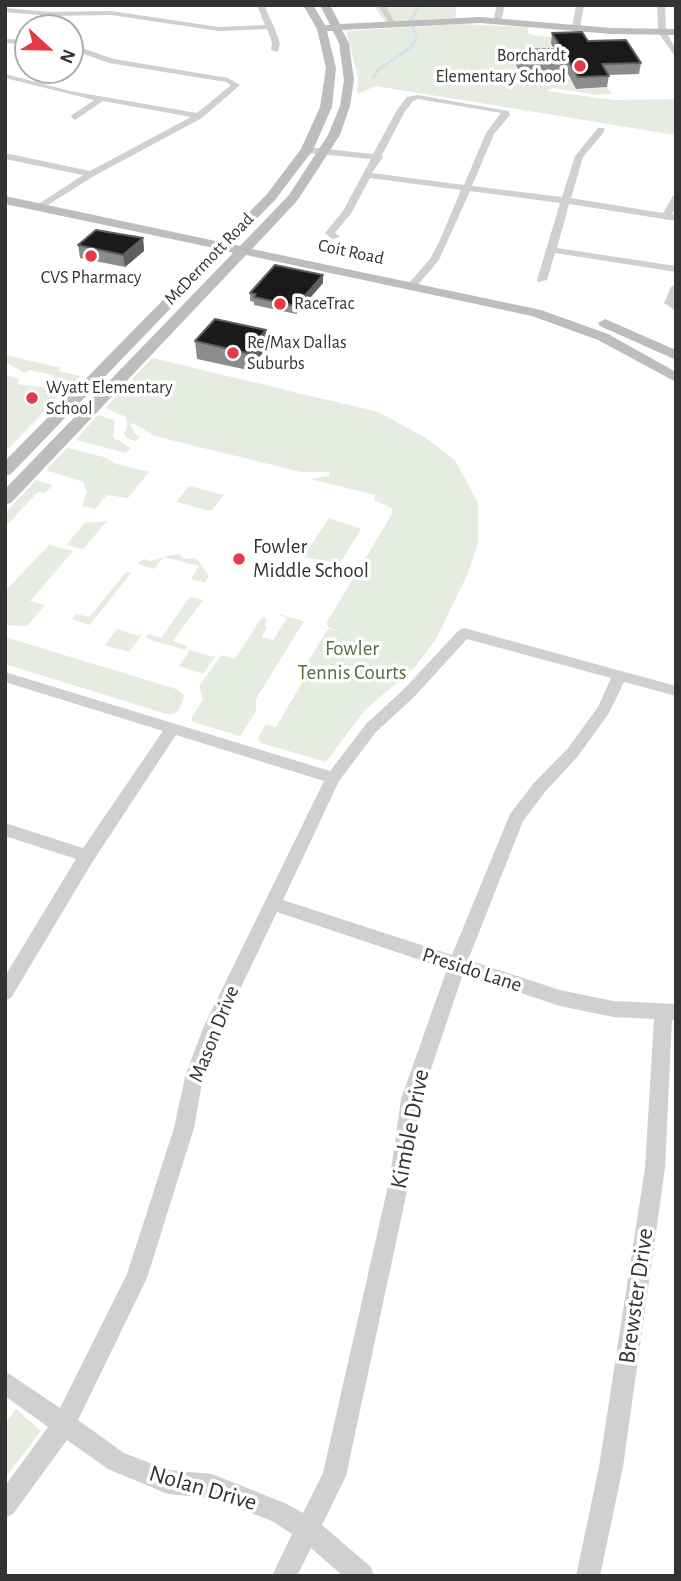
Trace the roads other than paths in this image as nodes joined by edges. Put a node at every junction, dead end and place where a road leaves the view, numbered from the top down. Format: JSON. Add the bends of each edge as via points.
{"nodes":[{"id":1,"x":260,"y":5,"type":"edge"},
{"id":2,"x":308,"y":5,"type":"edge"},
{"id":3,"x":325,"y":5,"type":"edge"},
{"id":4,"x":381,"y":5,"type":"edge"},
{"id":5,"x":501,"y":5,"type":"edge"},
{"id":6,"x":580,"y":5,"type":"edge"},
{"id":7,"x":661,"y":5,"type":"edge"},
{"id":8,"x":5,"y":10,"type":"edge"},
{"id":9,"x":51,"y":14,"type":"joint"},
{"id":10,"x":174,"y":15,"type":"dead end"},
{"id":11,"x":165,"y":20,"type":"junction"},
{"id":12,"x":497,"y":21,"type":"junction"},
{"id":13,"x":398,"y":24,"type":"junction"},
{"id":14,"x":270,"y":27,"type":"junction"},
{"id":15,"x":339,"y":27,"type":"junction"},
{"id":16,"x":576,"y":28,"type":"junction"},
{"id":17,"x":322,"y":29,"type":"junction"},
{"id":18,"x":662,"y":32,"type":"junction"},
{"id":19,"x":676,"y":32,"type":"edge"},
{"id":20,"x":275,"y":50,"type":"dead end"},
{"id":21,"x":84,"y":51,"type":"edge"},
{"id":22,"x":676,"y":57,"type":"edge"},
{"id":23,"x":42,"y":84,"type":"edge"},
{"id":24,"x":102,"y":98,"type":"junction"},
{"id":25,"x":199,"y":116,"type":"junction"},
{"id":26,"x":75,"y":117,"type":"dead end"},
{"id":27,"x":601,"y":130,"type":"dead end"},
{"id":28,"x":307,"y":150,"type":"junction"},
{"id":29,"x":324,"y":152,"type":"junction"},
{"id":30,"x":5,"y":156,"type":"edge"},
{"id":31,"x":379,"y":157,"type":"junction"},
{"id":32,"x":91,"y":174,"type":"junction"},
{"id":33,"x":368,"y":175,"type":"junction"},
{"id":34,"x":465,"y":188,"type":"junction"},
{"id":35,"x":5,"y":190,"type":"edge"},
{"id":36,"x":676,"y":198,"type":"edge"},
{"id":37,"x":52,"y":199,"type":"junction"},
{"id":38,"x":5,"y":200,"type":"edge"},
{"id":39,"x":564,"y":201,"type":"junction"},
{"id":40,"x":40,"y":207,"type":"junction"},
{"id":41,"x":141,"y":217,"type":"junction"},
{"id":42,"x":671,"y":217,"type":"edge"},
{"id":43,"x":100,"y":219,"type":"junction"},
{"id":44,"x":335,"y":237,"type":"dead end"},
{"id":45,"x":229,"y":241,"type":"junction"},
{"id":46,"x":248,"y":245,"type":"junction"},
{"id":47,"x":553,"y":250,"type":"junction"},
{"id":48,"x":676,"y":269,"type":"edge"},
{"id":49,"x":418,"y":279,"type":"junction"},
{"id":50,"x":542,"y":280,"type":"dead end"},
{"id":51,"x":476,"y":285,"type":"dead end"},
{"id":52,"x":676,"y":287,"type":"edge"},
{"id":53,"x":515,"y":293,"type":"dead end"},
{"id":54,"x":555,"y":304,"type":"dead end"},
{"id":55,"x":676,"y":308,"type":"edge"},
{"id":56,"x":588,"y":315,"type":"dead end"},
{"id":57,"x":128,"y":344,"type":"junction"},
{"id":58,"x":150,"y":348,"type":"junction"},
{"id":59,"x":676,"y":356,"type":"edge"},
{"id":60,"x":676,"y":378,"type":"edge"},
{"id":61,"x":41,"y":434,"type":"junction"},
{"id":62,"x":63,"y":439,"type":"junction"},
{"id":63,"x":5,"y":471,"type":"edge"},
{"id":64,"x":5,"y":499,"type":"edge"},
{"id":65,"x":620,"y":674,"type":"junction"},
{"id":66,"x":5,"y":677,"type":"edge"},
{"id":67,"x":676,"y":691,"type":"edge"},
{"id":68,"x":173,"y":728,"type":"junction"},
{"id":69,"x":332,"y":778,"type":"junction"},
{"id":70,"x":5,"y":830,"type":"edge"},
{"id":71,"x":87,"y":856,"type":"junction"},
{"id":72,"x":272,"y":904,"type":"junction"},
{"id":73,"x":457,"y":965,"type":"junction"},
{"id":74,"x":5,"y":992,"type":"edge"},
{"id":75,"x":669,"y":1013,"type":"edge"},
{"id":76,"x":5,"y":1382,"type":"edge"},
{"id":77,"x":64,"y":1424,"type":"junction"},
{"id":78,"x":5,"y":1506,"type":"edge"},
{"id":79,"x":309,"y":1530,"type":"junction"},
{"id":80,"x":284,"y":1576,"type":"edge"},
{"id":81,"x":362,"y":1576,"type":"edge"},
{"id":82,"x":588,"y":1576,"type":"edge"}],
"edges":[{"from":1,"to":14,"type":"street"},
{"from":2,"to":17,"type":"main road","name":"McDermott Road"},
{"from":3,"to":15,"type":"main road","name":"McDermott Road"},
{"from":4,"to":13,"type":"street"},
{"from":5,"to":12,"type":"street"},
{"from":6,"to":16,"type":"street"},
{"from":7,"to":18,"type":"street"},
{"from":8,"to":9,"type":"street"},
{"from":9,"to":11,"type":"street","via":[[111,13]]},
{"from":10,"to":11,"type":"street"},
{"from":11,"to":14,"type":"street","via":[[219,29]]},
{"from":12,"to":13,"type":"main road"},
{"from":12,"to":16,"type":"main road"},
{"from":13,"to":15,"type":"main road"},
{"from":14,"to":20,"type":"street"},
{"from":15,"to":17,"type":"main road"},
{"from":15,"to":29,"type":"main road","name":"McDermott Road","via":[[349,80],[345,106]]},
{"from":16,"to":18,"type":"main road"},
{"from":17,"to":28,"type":"main road","name":"McDermott Road","via":[[330,79],[326,107]]},
{"from":18,"to":19,"type":"main road"},
{"from":18,"to":22,"type":"street"},
{"from":21,"to":25,"type":"street","via":[[122,63],[236,83]]},
{"from":23,"to":24,"type":"street"},
{"from":24,"to":25,"type":"street"},
{"from":24,"to":26,"type":"street"},
{"from":25,"to":32,"type":"street"},
{"from":27,"to":39,"type":"street","via":[[579,156]]},
{"from":28,"to":29,"type":"street"},
{"from":28,"to":45,"type":"main road","name":"McDermott Road"},
{"from":29,"to":31,"type":"street"},
{"from":29,"to":46,"type":"main road","name":"McDermott Road","via":[[293,198]]},
{"from":30,"to":32,"type":"street"},
{"from":31,"to":33,"type":"street"},
{"from":31,"to":34,"type":"street","via":[[410,99],[504,111],[506,115],[490,133]]},
{"from":32,"to":37,"type":"street"},
{"from":33,"to":34,"type":"street"},
{"from":33,"to":44,"type":"street","via":[[330,233]]},
{"from":34,"to":39,"type":"street"},
{"from":34,"to":49,"type":"street","via":[[444,242]]},
{"from":35,"to":37,"type":"main road","name":"Coit Road"},
{"from":36,"to":42,"type":"street"},
{"from":37,"to":40,"type":"street"},
{"from":37,"to":41,"type":"main road","name":"Coit Road"},
{"from":38,"to":40,"type":"main road","name":"Coit Road"},
{"from":39,"to":42,"type":"street"},
{"from":39,"to":47,"type":"street"},
{"from":40,"to":43,"type":"main road","name":"Coit Road"},
{"from":41,"to":43,"type":"main road","via":[[109,215]]},
{"from":41,"to":45,"type":"main road","name":"Coit Road"},
{"from":43,"to":45,"type":"main road","name":"Coit Road"},
{"from":45,"to":46,"type":"main road","name":"Coit Road"},
{"from":45,"to":57,"type":"main road","name":"McDermott Road"},
{"from":46,"to":49,"type":"main road","name":"Coit Road"},
{"from":46,"to":58,"type":"main road","name":"McDermott Road"},
{"from":47,"to":48,"type":"street"},
{"from":47,"to":50,"type":"street"},
{"from":49,"to":51,"type":"main road","name":"Coit Road"},
{"from":49,"to":60,"type":"main road","name":"Coit Road","via":[[603,337]]},
{"from":52,"to":55,"type":"street","via":[[669,303]]},
{"from":53,"to":54,"type":"main road"},
{"from":56,"to":59,"type":"main road"},
{"from":57,"to":58,"type":"main road"},
{"from":57,"to":61,"type":"main road","name":"McDermott Road"},
{"from":58,"to":62,"type":"main road","name":"McDermott Road"},
{"from":61,"to":62,"type":"main road"},
{"from":61,"to":63,"type":"main road","name":"McDermott Road"},
{"from":62,"to":64,"type":"main road","name":"McDermott Road"},
{"from":65,"to":67,"type":"street"},
{"from":65,"to":69,"type":"street","name":"Mason Drive","via":[[464,632],[371,728]]},
{"from":65,"to":73,"type":"street","name":"Kimble Drive","via":[[604,709],[573,752],[516,818]]},
{"from":66,"to":68,"type":"street"},
{"from":68,"to":69,"type":"street"},
{"from":68,"to":71,"type":"street"},
{"from":69,"to":72,"type":"street","name":"Mason Drive"},
{"from":70,"to":71,"type":"street"},
{"from":71,"to":74,"type":"street"},
{"from":72,"to":73,"type":"street","name":"Presido Lane"},
{"from":72,"to":77,"type":"street","name":"Mason Drive","via":[[212,1028],[194,1077],[184,1128],[136,1278]]},
{"from":73,"to":75,"type":"street","name":"Presido Lane","via":[[560,998],[613,1009]]},
{"from":73,"to":79,"type":"street","name":"Kimble Drive","via":[[411,1099],[400,1177],[334,1476]]},
{"from":75,"to":82,"type":"street","name":"Brewster Drive","via":[[655,1168],[611,1467]]},
{"from":76,"to":77,"type":"street","name":"Nolan Drive"},
{"from":77,"to":78,"type":"street","name":"Mason Drive"},
{"from":77,"to":79,"type":"street","name":"Nolan Drive","via":[[116,1461],[168,1482],[212,1486],[245,1497]]},
{"from":79,"to":80,"type":"street","name":"Kimble Drive"},
{"from":79,"to":81,"type":"street","name":"Nolan Drive"}]}
